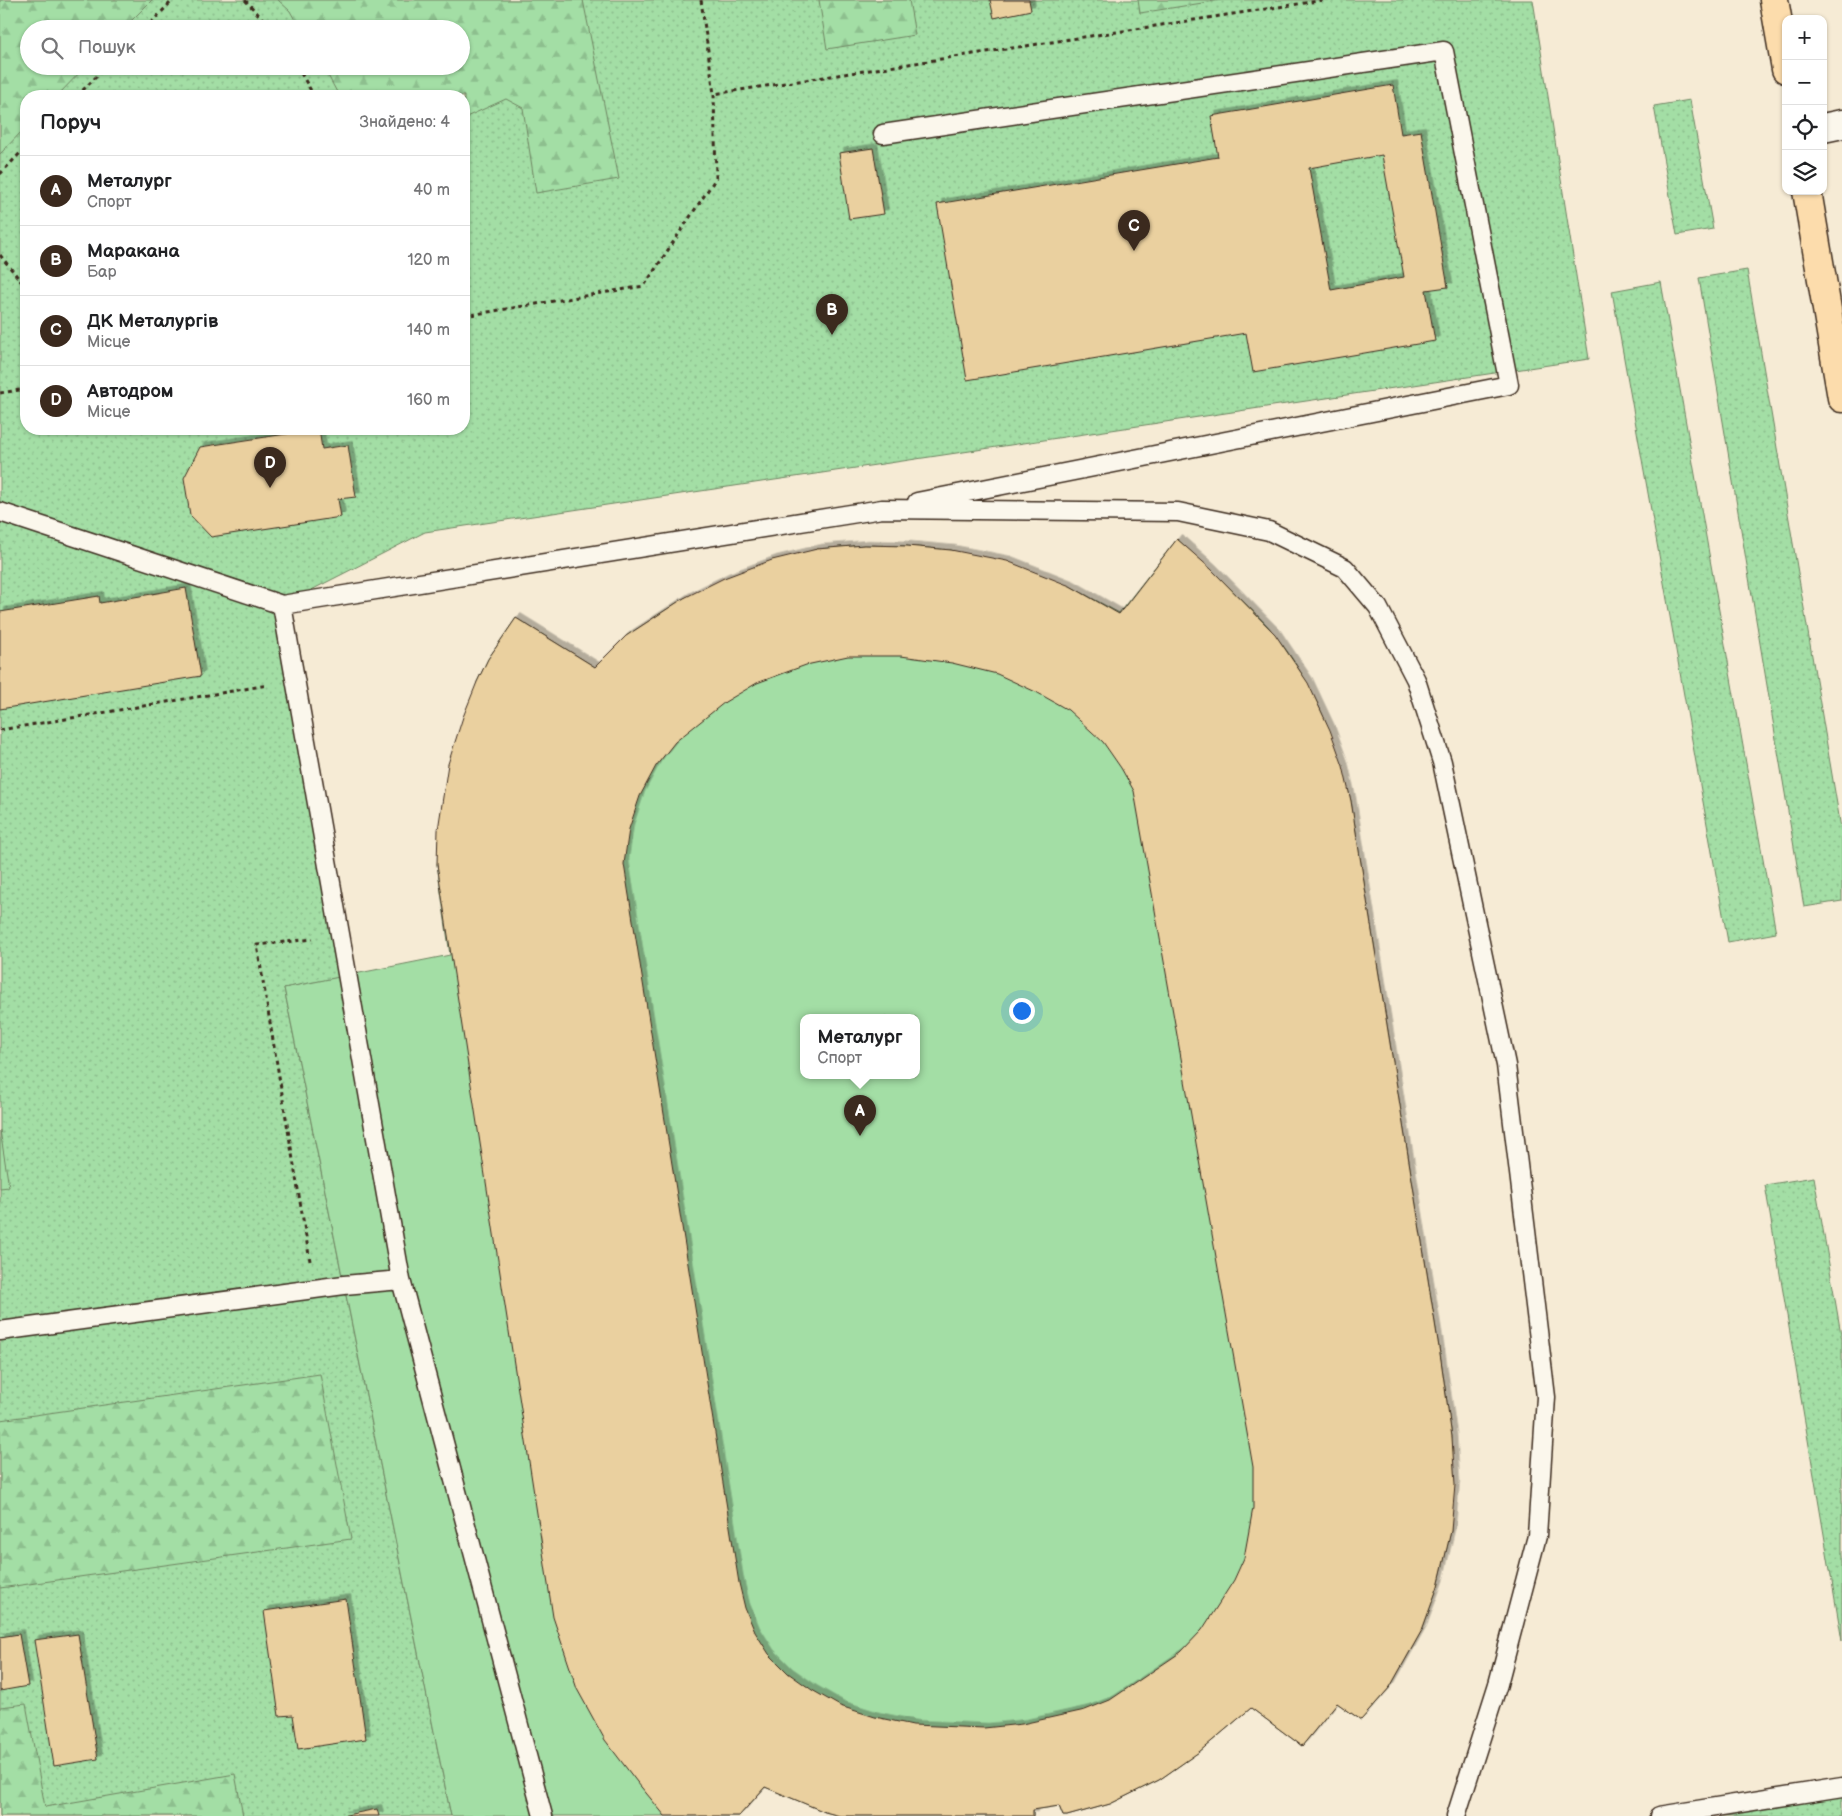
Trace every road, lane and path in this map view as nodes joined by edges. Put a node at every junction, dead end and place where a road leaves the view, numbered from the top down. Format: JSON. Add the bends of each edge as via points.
{"nodes":[{"id":1,"x":173,"y":0,"type":"edge"},
{"id":2,"x":245,"y":0,"type":"edge"},
{"id":3,"x":700,"y":0,"type":"edge"},
{"id":4,"x":1774,"y":0,"type":"edge"},
{"id":5,"x":154,"y":20,"type":"edge"},
{"id":6,"x":264,"y":20,"type":"edge"},
{"id":7,"x":1784,"y":60,"type":"edge"},
{"id":8,"x":98,"y":75,"type":"edge"},
{"id":9,"x":302,"y":75,"type":"edge"},
{"id":10,"x":83,"y":90,"type":"edge"},
{"id":11,"x":311,"y":90,"type":"edge"},
{"id":12,"x":714,"y":94,"type":"dead end"},
{"id":13,"x":1842,"y":124,"type":"edge"},
{"id":14,"x":1827,"y":127,"type":"edge"},
{"id":15,"x":883,"y":134,"type":"dead end"},
{"id":16,"x":20,"y":153,"type":"edge"},
{"id":17,"x":0,"y":174,"type":"edge"},
{"id":18,"x":1808,"y":195,"type":"edge"},
{"id":19,"x":0,"y":255,"type":"edge"},
{"id":20,"x":20,"y":280,"type":"edge"},
{"id":21,"x":20,"y":390,"type":"edge"},
{"id":22,"x":0,"y":393,"type":"edge"},
{"id":23,"x":1842,"y":398,"type":"edge"},
{"id":24,"x":882,"y":508,"type":"junction"},
{"id":25,"x":0,"y":512,"type":"edge"},
{"id":26,"x":282,"y":605,"type":"junction"},
{"id":27,"x":296,"y":681,"type":"junction"},
{"id":28,"x":0,"y":730,"type":"edge"},
{"id":29,"x":340,"y":936,"type":"junction"},
{"id":30,"x":401,"y":1280,"type":"junction"},
{"id":31,"x":315,"y":1289,"type":"junction"},
{"id":32,"x":0,"y":1331,"type":"edge"},
{"id":33,"x":1842,"y":1787,"type":"edge"},
{"id":34,"x":543,"y":1816,"type":"edge"},
{"id":35,"x":1456,"y":1816,"type":"edge"},
{"id":36,"x":1659,"y":1816,"type":"edge"}],
"edges":[{"from":1,"to":5,"type":"path"},
{"from":2,"to":6,"type":"path"},
{"from":3,"to":12,"type":"path"},
{"from":4,"to":7,"type":"main road"},
{"from":8,"to":10,"type":"path"},
{"from":9,"to":11,"type":"path"},
{"from":13,"to":14,"type":"street"},
{"from":15,"to":24,"type":"lane","via":[[1444,51],[1509,385]]},
{"from":16,"to":17,"type":"path"},
{"from":18,"to":23,"type":"main road"},
{"from":19,"to":20,"type":"path"},
{"from":21,"to":22,"type":"path"},
{"from":24,"to":26,"type":"lane"},
{"from":24,"to":35,"type":"lane","via":[[1178,512],[1269,531],[1345,568],[1378,607],[1416,680],[1442,762],[1506,1065],[1546,1397],[1537,1536],[1498,1684]]},
{"from":25,"to":26,"type":"lane"},
{"from":26,"to":27,"type":"lane"},
{"from":27,"to":28,"type":"path"},
{"from":27,"to":29,"type":"lane"},
{"from":29,"to":30,"type":"lane"},
{"from":29,"to":31,"type":"path","via":[[257,945]]},
{"from":30,"to":31,"type":"lane"},
{"from":30,"to":34,"type":"lane"},
{"from":31,"to":32,"type":"lane"},
{"from":33,"to":36,"type":"lane"}]}
